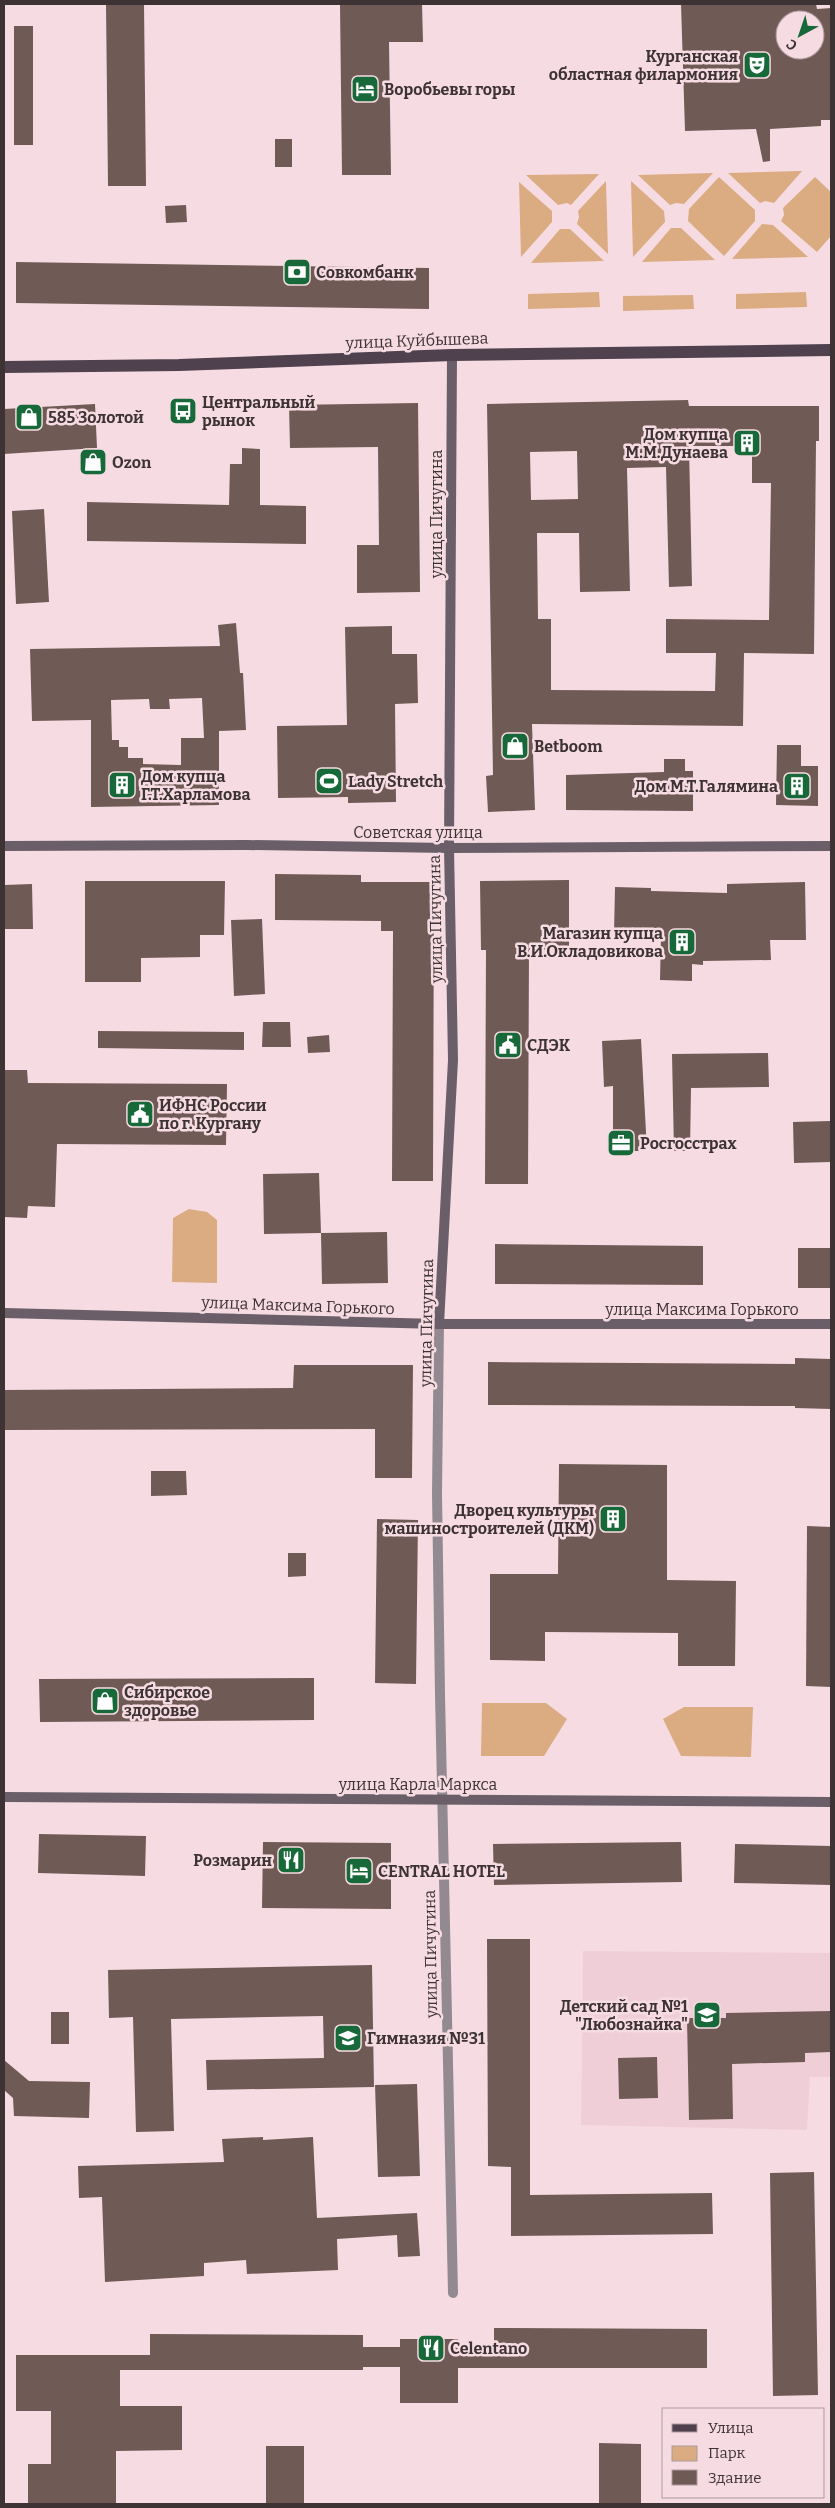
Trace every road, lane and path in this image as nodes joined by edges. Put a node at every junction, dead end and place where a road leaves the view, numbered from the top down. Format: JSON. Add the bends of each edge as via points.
{"nodes":[{"id":1,"x":831,"y":350,"type":"edge"},
{"id":2,"x":452,"y":355,"type":"junction"},
{"id":3,"x":4,"y":367,"type":"edge"},
{"id":4,"x":4,"y":846,"type":"edge"},
{"id":5,"x":831,"y":846,"type":"edge"},
{"id":6,"x":449,"y":848,"type":"junction"},
{"id":7,"x":4,"y":1313,"type":"edge"},
{"id":8,"x":439,"y":1324,"type":"junction"},
{"id":9,"x":831,"y":1324,"type":"edge"},
{"id":10,"x":4,"y":1797,"type":"edge"},
{"id":11,"x":442,"y":1800,"type":"junction"},
{"id":12,"x":831,"y":1802,"type":"edge"},
{"id":13,"x":453,"y":2293,"type":"dead end"}],
"edges":[{"from":1,"to":2,"type":"main road","name":"улица Куйбышева"},
{"from":2,"to":3,"type":"main road","name":"улица Куйбышева","via":[[178,365]]},
{"from":2,"to":6,"type":"street","name":"улица Пичугина"},
{"from":4,"to":6,"type":"street","name":"Советская улица"},
{"from":5,"to":6,"type":"street","name":"Советская улица"},
{"from":6,"to":8,"type":"street","name":"улица Пичугина","via":[[453,1060]]},
{"from":7,"to":8,"type":"street","name":"улица Максима Горького"},
{"from":8,"to":9,"type":"street","name":"улица Максима Горького"},
{"from":8,"to":11,"type":"street","name":"улица Пичугина","via":[[437,1493]]},
{"from":10,"to":11,"type":"street","name":"улица Карла Маркса"},
{"from":11,"to":12,"type":"street","name":"улица Карла Маркса"},
{"from":11,"to":13,"type":"street","name":"улица Пичугина"}]}
